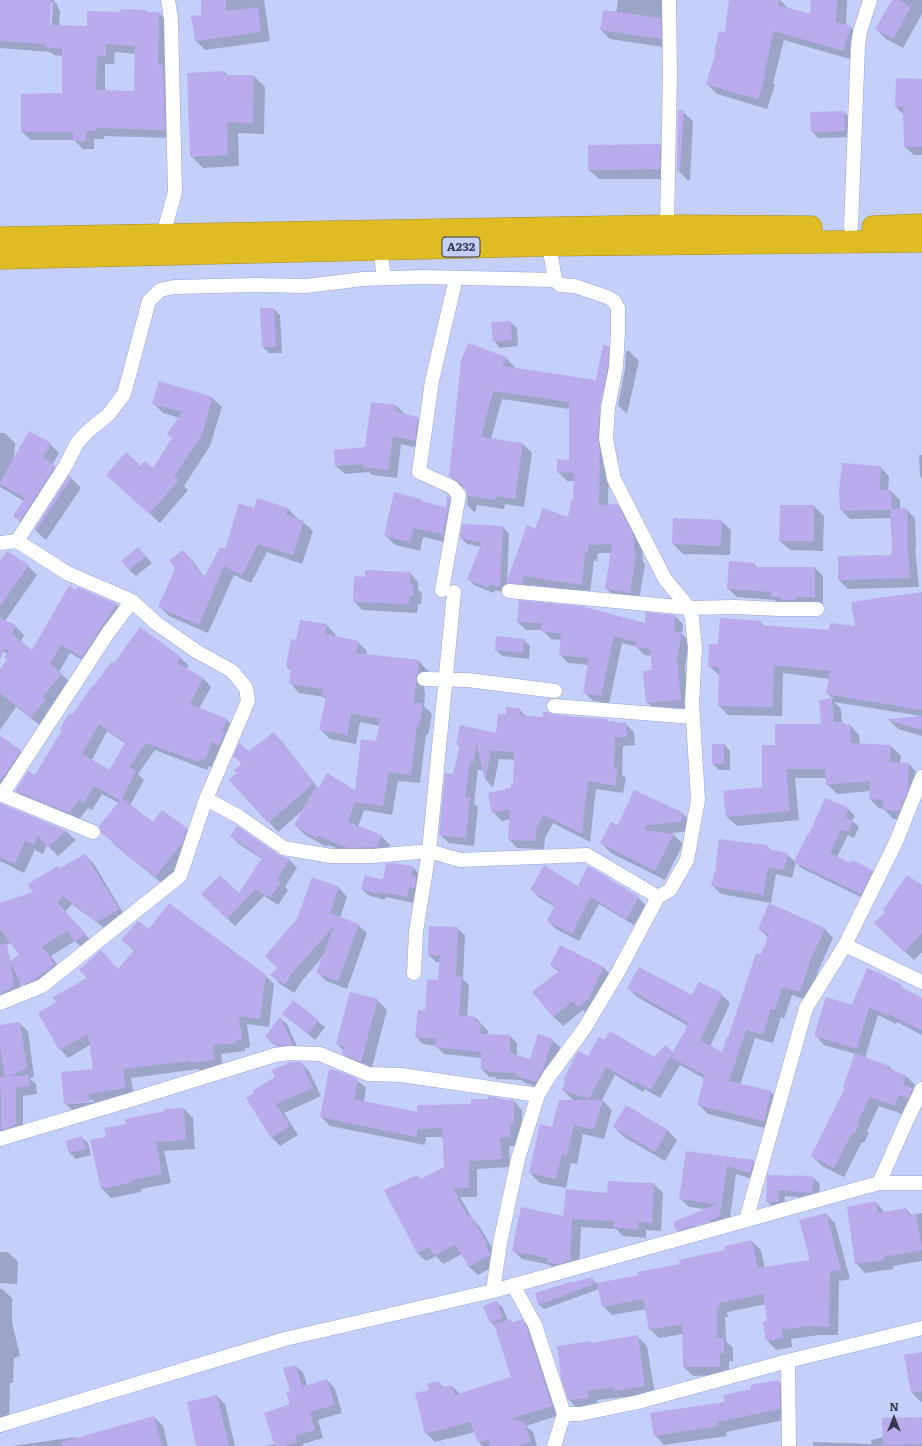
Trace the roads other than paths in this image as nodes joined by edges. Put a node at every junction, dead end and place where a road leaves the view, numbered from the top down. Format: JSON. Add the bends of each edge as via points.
{"nodes":[{"id":1,"x":168,"y":0,"type":"edge"},
{"id":2,"x":669,"y":0,"type":"edge"},
{"id":3,"x":870,"y":0,"type":"edge"},
{"id":4,"x":922,"y":225,"type":"edge"},
{"id":5,"x":667,"y":226,"type":"junction"},
{"id":6,"x":851,"y":227,"type":"junction"},
{"id":7,"x":163,"y":235,"type":"junction"},
{"id":8,"x":0,"y":238,"type":"edge"},
{"id":9,"x":469,"y":238,"type":"junction"},
{"id":10,"x":922,"y":240,"type":"edge"},
{"id":11,"x":549,"y":245,"type":"junction"},
{"id":12,"x":380,"y":249,"type":"junction"},
{"id":13,"x":0,"y":258,"type":"edge"},
{"id":14,"x":384,"y":278,"type":"junction"},
{"id":15,"x":456,"y":278,"type":"junction"},
{"id":16,"x":555,"y":280,"type":"junction"},
{"id":17,"x":17,"y":540,"type":"junction"},
{"id":18,"x":0,"y":544,"type":"edge"},
{"id":19,"x":509,"y":591,"type":"dead end"},
{"id":20,"x":132,"y":601,"type":"junction"},
{"id":21,"x":688,"y":608,"type":"junction"},
{"id":22,"x":817,"y":609,"type":"dead end"},
{"id":23,"x":424,"y":679,"type":"dead end"},
{"id":24,"x":446,"y":679,"type":"junction"},
{"id":25,"x":555,"y":691,"type":"dead end"},
{"id":26,"x":554,"y":706,"type":"dead end"},
{"id":27,"x":693,"y":717,"type":"junction"},
{"id":28,"x":922,"y":777,"type":"edge"},
{"id":29,"x":1,"y":794,"type":"edge"},
{"id":30,"x":206,"y":799,"type":"junction"},
{"id":31,"x":93,"y":832,"type":"dead end"},
{"id":32,"x":429,"y":851,"type":"junction"},
{"id":33,"x":658,"y":897,"type":"junction"},
{"id":34,"x":845,"y":945,"type":"junction"},
{"id":35,"x":414,"y":973,"type":"dead end"},
{"id":36,"x":922,"y":982,"type":"edge"},
{"id":37,"x":0,"y":1003,"type":"edge"},
{"id":38,"x":922,"y":1089,"type":"edge"},
{"id":39,"x":538,"y":1095,"type":"junction"},
{"id":40,"x":0,"y":1139,"type":"edge"},
{"id":41,"x":879,"y":1183,"type":"junction"},
{"id":42,"x":922,"y":1183,"type":"edge"},
{"id":43,"x":746,"y":1220,"type":"junction"},
{"id":44,"x":513,"y":1286,"type":"junction"},
{"id":45,"x":493,"y":1291,"type":"junction"},
{"id":46,"x":922,"y":1328,"type":"edge"},
{"id":47,"x":788,"y":1361,"type":"junction"},
{"id":48,"x":564,"y":1414,"type":"junction"},
{"id":49,"x":0,"y":1425,"type":"edge"},
{"id":50,"x":554,"y":1446,"type":"edge"},
{"id":51,"x":790,"y":1446,"type":"edge"}],
"edges":[{"from":1,"to":7,"type":"street","via":[[171,19],[175,192]]},
{"from":2,"to":5,"type":"street"},
{"from":3,"to":6,"type":"street","via":[[858,45]]},
{"from":4,"to":6,"type":"highway","number":"A232"},
{"from":5,"to":6,"type":"highway","number":"A232"},
{"from":5,"to":9,"type":"highway","number":"A232"},
{"from":7,"to":8,"type":"highway","number":"A232"},
{"from":7,"to":9,"type":"highway","number":"A232"},
{"from":9,"to":11,"type":"highway","number":"A232"},
{"from":9,"to":12,"type":"highway","number":"A232"},
{"from":10,"to":11,"type":"highway","number":"A232"},
{"from":11,"to":16,"type":"street"},
{"from":12,"to":13,"type":"highway","number":"A232"},
{"from":12,"to":14,"type":"street"},
{"from":14,"to":15,"type":"street"},
{"from":14,"to":17,"type":"street","via":[[306,286],[174,287],[160,290],[149,301],[124,394],[109,414],[77,443],[66,465]]},
{"from":15,"to":16,"type":"street"},
{"from":15,"to":24,"type":"street","via":[[432,381],[419,472],[452,487],[459,495],[448,591]]},
{"from":16,"to":21,"type":"street","via":[[560,285],[575,286],[607,297],[614,301],[618,308],[616,367],[608,408],[606,439],[614,479],[665,579]]},
{"from":17,"to":18,"type":"street"},
{"from":17,"to":20,"type":"street","via":[[67,573]]},
{"from":19,"to":21,"type":"street"},
{"from":20,"to":29,"type":"street"},
{"from":20,"to":30,"type":"street","via":[[156,623],[196,651],[232,671],[246,688],[248,701]]},
{"from":21,"to":22,"type":"street"},
{"from":21,"to":27,"type":"street","via":[[692,618],[694,648]]},
{"from":23,"to":24,"type":"street"},
{"from":24,"to":25,"type":"street"},
{"from":24,"to":32,"type":"street"},
{"from":26,"to":27,"type":"street"},
{"from":27,"to":33,"type":"street","via":[[698,800],[687,860],[670,890]]},
{"from":28,"to":34,"type":"street","via":[[896,842]]},
{"from":29,"to":31,"type":"street"},
{"from":30,"to":32,"type":"street","via":[[238,816],[284,848],[331,856],[374,856]]},
{"from":30,"to":37,"type":"street","via":[[180,876],[42,986]]},
{"from":32,"to":33,"type":"street","via":[[460,860],[588,855]]},
{"from":32,"to":35,"type":"street","via":[[416,932]]},
{"from":33,"to":39,"type":"street","via":[[617,974]]},
{"from":34,"to":36,"type":"street"},
{"from":34,"to":43,"type":"street","via":[[806,1008]]},
{"from":38,"to":41,"type":"street"},
{"from":39,"to":40,"type":"street","via":[[401,1075],[368,1074],[320,1054],[289,1053],[275,1055]]},
{"from":39,"to":45,"type":"street","via":[[518,1159],[500,1243]]},
{"from":41,"to":42,"type":"street"},
{"from":41,"to":43,"type":"street"},
{"from":43,"to":44,"type":"street"},
{"from":44,"to":45,"type":"street"},
{"from":44,"to":48,"type":"street","via":[[535,1325]]},
{"from":45,"to":49,"type":"street","via":[[285,1339]]},
{"from":46,"to":47,"type":"street"},
{"from":47,"to":48,"type":"street","via":[[638,1402],[580,1414]]},
{"from":47,"to":51,"type":"street"},
{"from":48,"to":50,"type":"street"}]}
